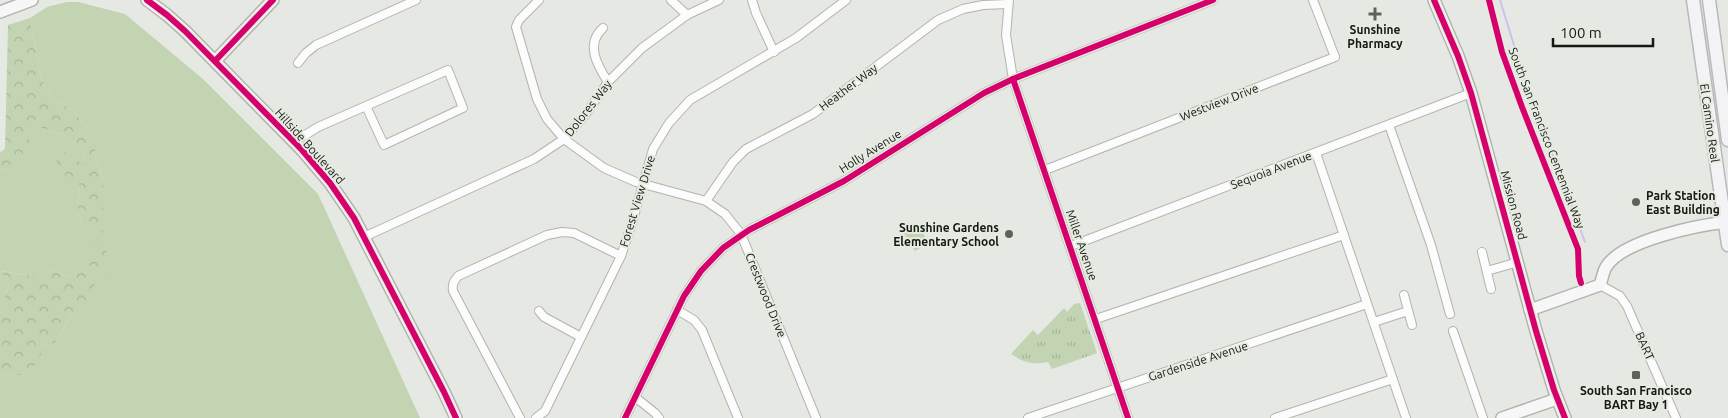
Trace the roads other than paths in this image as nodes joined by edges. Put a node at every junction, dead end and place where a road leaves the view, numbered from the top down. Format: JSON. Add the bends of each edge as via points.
{"nodes":[{"id":1,"x":32,"y":0,"type":"edge"},
{"id":2,"x":147,"y":0,"type":"edge"},
{"id":3,"x":273,"y":0,"type":"edge"},
{"id":4,"x":394,"y":0,"type":"edge"},
{"id":5,"x":416,"y":0,"type":"edge"},
{"id":6,"x":539,"y":0,"type":"edge"},
{"id":7,"x":671,"y":0,"type":"edge"},
{"id":8,"x":719,"y":0,"type":"edge"},
{"id":9,"x":752,"y":0,"type":"edge"},
{"id":10,"x":846,"y":0,"type":"edge"},
{"id":11,"x":1313,"y":0,"type":"edge"},
{"id":12,"x":1434,"y":0,"type":"edge"},
{"id":13,"x":1694,"y":0,"type":"edge"},
{"id":14,"x":1709,"y":0,"type":"edge"},
{"id":15,"x":1207,"y":1,"type":"edge"},
{"id":16,"x":1008,"y":2,"type":"edge"},
{"id":17,"x":398,"y":8,"type":"junction"},
{"id":18,"x":0,"y":12,"type":"edge"},
{"id":19,"x":687,"y":15,"type":"junction"},
{"id":20,"x":603,"y":28,"type":"dead end"},
{"id":21,"x":1700,"y":43,"type":"junction"},
{"id":22,"x":1715,"y":48,"type":"junction"},
{"id":23,"x":774,"y":52,"type":"junction"},
{"id":24,"x":215,"y":61,"type":"junction"},
{"id":25,"x":298,"y":63,"type":"dead end"},
{"id":26,"x":1014,"y":79,"type":"junction"},
{"id":27,"x":608,"y":82,"type":"junction"},
{"id":28,"x":1471,"y":93,"type":"junction"},
{"id":29,"x":366,"y":106,"type":"junction"},
{"id":30,"x":1389,"y":125,"type":"junction"},
{"id":31,"x":564,"y":139,"type":"junction"},
{"id":32,"x":1728,"y":140,"type":"edge"},
{"id":33,"x":294,"y":142,"type":"junction"},
{"id":34,"x":1316,"y":153,"type":"junction"},
{"id":35,"x":1045,"y":170,"type":"junction"},
{"id":36,"x":643,"y":185,"type":"junction"},
{"id":37,"x":706,"y":201,"type":"junction"},
{"id":38,"x":1726,"y":222,"type":"edge"},
{"id":39,"x":741,"y":234,"type":"junction"},
{"id":40,"x":1344,"y":236,"type":"junction"},
{"id":41,"x":364,"y":237,"type":"junction"},
{"id":42,"x":1728,"y":245,"type":"edge"},
{"id":43,"x":1071,"y":246,"type":"junction"},
{"id":44,"x":1482,"y":252,"type":"dead end"},
{"id":45,"x":621,"y":256,"type":"junction"},
{"id":46,"x":1518,"y":262,"type":"junction"},
{"id":47,"x":1487,"y":271,"type":"junction"},
{"id":48,"x":1600,"y":285,"type":"junction"},
{"id":49,"x":1491,"y":289,"type":"dead end"},
{"id":50,"x":1404,"y":295,"type":"dead end"},
{"id":51,"x":1367,"y":304,"type":"junction"},
{"id":52,"x":677,"y":310,"type":"junction"},
{"id":53,"x":1530,"y":310,"type":"junction"},
{"id":54,"x":1408,"y":311,"type":"junction"},
{"id":55,"x":539,"y":312,"type":"dead end"},
{"id":56,"x":1450,"y":314,"type":"dead end"},
{"id":57,"x":1096,"y":319,"type":"junction"},
{"id":58,"x":1374,"y":322,"type":"junction"},
{"id":59,"x":1412,"y":325,"type":"dead end"},
{"id":60,"x":1453,"y":331,"type":"dead end"},
{"id":61,"x":581,"y":337,"type":"junction"},
{"id":62,"x":1393,"y":379,"type":"junction"},
{"id":63,"x":1118,"y":388,"type":"junction"},
{"id":64,"x":635,"y":397,"type":"junction"},
{"id":65,"x":1557,"y":399,"type":"junction"},
{"id":66,"x":456,"y":418,"type":"edge"},
{"id":67,"x":520,"y":418,"type":"edge"},
{"id":68,"x":536,"y":418,"type":"edge"},
{"id":69,"x":625,"y":418,"type":"edge"},
{"id":70,"x":659,"y":418,"type":"edge"},
{"id":71,"x":738,"y":418,"type":"edge"},
{"id":72,"x":816,"y":418,"type":"edge"},
{"id":73,"x":1028,"y":418,"type":"edge"},
{"id":74,"x":1128,"y":418,"type":"edge"},
{"id":75,"x":1276,"y":418,"type":"edge"},
{"id":76,"x":1406,"y":418,"type":"edge"},
{"id":77,"x":1483,"y":418,"type":"edge"},
{"id":78,"x":1502,"y":418,"type":"edge"},
{"id":79,"x":1565,"y":418,"type":"edge"},
{"id":80,"x":1676,"y":418,"type":"edge"}],
"edges":[{"from":1,"to":18,"type":"main road"},
{"from":2,"to":24,"type":"main road","name":"Hillside Boulevard","via":[[170,17]]},
{"from":3,"to":24,"type":"main road"},
{"from":4,"to":17,"type":"street"},
{"from":5,"to":17,"type":"street"},
{"from":6,"to":31,"type":"street","name":"Crestwood Drive","via":[[519,20],[517,33],[537,99],[546,119]]},
{"from":7,"to":19,"type":"street"},
{"from":8,"to":19,"type":"street","name":"Dolores Way"},
{"from":9,"to":23,"type":"street"},
{"from":10,"to":23,"type":"street","name":"Forest View Drive"},
{"from":11,"to":35,"type":"street","name":"Westview Drive","via":[[1336,57]]},
{"from":12,"to":28,"type":"main road","name":"Mission Road"},
{"from":13,"to":21,"type":"main road","name":"El Camino Real"},
{"from":14,"to":22,"type":"main road","name":"El Camino Real"},
{"from":15,"to":26,"type":"street","name":"Holly Avenue"},
{"from":16,"to":26,"type":"street","name":"Miller Avenue","via":[[1006,35]]},
{"from":16,"to":37,"type":"street","name":"Heather Way","via":[[963,10],[938,20],[813,114],[746,149]]},
{"from":17,"to":25,"type":"street","via":[[316,45]]},
{"from":19,"to":27,"type":"street","name":"Dolores Way","via":[[642,48]]},
{"from":20,"to":27,"type":"street","via":[[593,44],[598,66]]},
{"from":21,"to":22,"type":"main road"},
{"from":21,"to":38,"type":"main road","name":"El Camino Real"},
{"from":22,"to":32,"type":"main road","name":"El Camino Real"},
{"from":23,"to":36,"type":"street","name":"Forest View Drive","via":[[690,100],[669,123],[653,149]]},
{"from":24,"to":33,"type":"main road","name":"Hillside Boulevard"},
{"from":26,"to":35,"type":"street","name":"Miller Avenue"},
{"from":26,"to":39,"type":"street","name":"Holly Avenue","via":[[984,93],[844,181]]},
{"from":27,"to":31,"type":"street","name":"Dolores Way"},
{"from":28,"to":30,"type":"street","name":"Sequoia Avenue"},
{"from":28,"to":46,"type":"main road","name":"Mission Road"},
{"from":29,"to":29,"type":"street","via":[[448,70],[463,108],[384,145]]},
{"from":29,"to":33,"type":"street","via":[[312,130]]},
{"from":30,"to":34,"type":"street","name":"Sequoia Avenue"},
{"from":30,"to":56,"type":"street","via":[[1431,245]]},
{"from":31,"to":36,"type":"street","name":"Crestwood Drive","via":[[604,168]]},
{"from":31,"to":41,"type":"street","name":"Dolores Way","via":[[534,160]]},
{"from":33,"to":41,"type":"main road","name":"Hillside Boulevard","via":[[330,183]]},
{"from":34,"to":40,"type":"street"},
{"from":34,"to":43,"type":"street","name":"Sequoia Avenue"},
{"from":35,"to":43,"type":"street","name":"Miller Avenue"},
{"from":36,"to":37,"type":"street","name":"Crestwood Drive"},
{"from":36,"to":45,"type":"street","name":"Forest View Drive"},
{"from":37,"to":39,"type":"street","name":"Crestwood Drive","via":[[725,214]]},
{"from":38,"to":42,"type":"main road","name":"El Camino Real"},
{"from":38,"to":48,"type":"main road","via":[[1673,232],[1624,253],[1607,266]]},
{"from":39,"to":52,"type":"street","name":"Holly Avenue","via":[[706,265]]},
{"from":39,"to":72,"type":"street","name":"Crestwood Drive"},
{"from":40,"to":51,"type":"street"},
{"from":40,"to":57,"type":"street"},
{"from":41,"to":66,"type":"main road","name":"Hillside Boulevard"},
{"from":43,"to":57,"type":"street","name":"Miller Avenue"},
{"from":44,"to":47,"type":"street"},
{"from":45,"to":61,"type":"street","name":"Forest View Drive"},
{"from":45,"to":67,"type":"street","via":[[574,233],[547,234],[455,280],[452,291]]},
{"from":46,"to":47,"type":"street"},
{"from":46,"to":53,"type":"main road","name":"Mission Road"},
{"from":47,"to":49,"type":"street"},
{"from":48,"to":53,"type":"main road"},
{"from":48,"to":80,"type":"street","name":"BART","via":[[1620,296],[1628,306]]},
{"from":50,"to":54,"type":"street"},
{"from":51,"to":58,"type":"street"},
{"from":51,"to":63,"type":"street","name":"Gardenside Avenue"},
{"from":52,"to":64,"type":"street","name":"Holly Avenue"},
{"from":52,"to":71,"type":"street","via":[[694,320],[702,330]]},
{"from":53,"to":65,"type":"main road","name":"Mission Road"},
{"from":54,"to":58,"type":"street"},
{"from":54,"to":59,"type":"street"},
{"from":55,"to":61,"type":"street"},
{"from":57,"to":63,"type":"street","name":"Miller Avenue"},
{"from":58,"to":62,"type":"street"},
{"from":60,"to":77,"type":"street"},
{"from":61,"to":68,"type":"street","name":"Forest View Drive","via":[[545,411]]},
{"from":62,"to":75,"type":"street"},
{"from":62,"to":76,"type":"street"},
{"from":63,"to":73,"type":"street","name":"Gardenside Avenue"},
{"from":63,"to":74,"type":"street","name":"Miller Avenue"},
{"from":64,"to":69,"type":"street","name":"Holly Avenue"},
{"from":64,"to":70,"type":"street"},
{"from":65,"to":78,"type":"main road"},
{"from":65,"to":79,"type":"main road","name":"Mission Road"}]}
